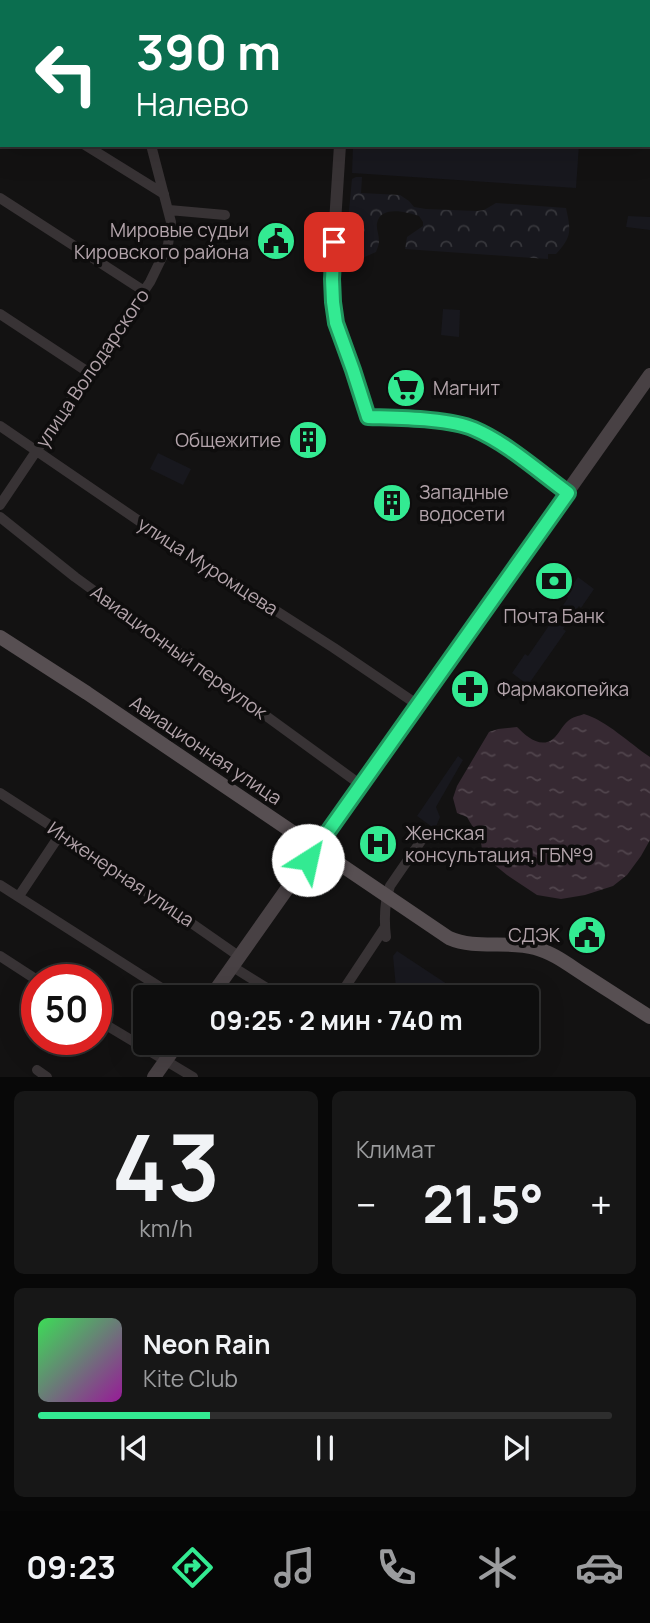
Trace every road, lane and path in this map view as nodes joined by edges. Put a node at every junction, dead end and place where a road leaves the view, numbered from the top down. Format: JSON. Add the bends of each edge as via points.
{"nodes":[{"id":1,"x":88,"y":147,"type":"edge"},
{"id":2,"x":152,"y":147,"type":"edge"},
{"id":3,"x":340,"y":147,"type":"edge"},
{"id":4,"x":164,"y":194,"type":"junction"},
{"id":5,"x":0,"y":198,"type":"edge"},
{"id":6,"x":169,"y":210,"type":"junction"},
{"id":7,"x":225,"y":215,"type":"dead end"},
{"id":8,"x":144,"y":291,"type":"junction"},
{"id":9,"x":0,"y":314,"type":"edge"},
{"id":10,"x":88,"y":372,"type":"junction"},
{"id":11,"x":650,"y":375,"type":"edge"},
{"id":12,"x":0,"y":426,"type":"edge"},
{"id":13,"x":36,"y":450,"type":"junction"},
{"id":14,"x":568,"y":493,"type":"junction"},
{"id":15,"x":0,"y":505,"type":"edge"},
{"id":16,"x":0,"y":517,"type":"edge"},
{"id":17,"x":0,"y":637,"type":"edge"},
{"id":18,"x":418,"y":705,"type":"junction"},
{"id":19,"x":361,"y":785,"type":"junction"},
{"id":20,"x":0,"y":793,"type":"edge"},
{"id":21,"x":61,"y":833,"type":"junction"},
{"id":22,"x":423,"y":838,"type":"dead end"},
{"id":23,"x":317,"y":848,"type":"junction"},
{"id":24,"x":0,"y":885,"type":"edge"},
{"id":25,"x":387,"y":895,"type":"junction"},
{"id":26,"x":19,"y":896,"type":"junction"},
{"id":27,"x":0,"y":956,"type":"edge"},
{"id":28,"x":236,"y":962,"type":"junction"},
{"id":29,"x":21,"y":970,"type":"edge"},
{"id":30,"x":157,"y":985,"type":"edge"},
{"id":31,"x":220,"y":985,"type":"edge"},
{"id":32,"x":266,"y":985,"type":"edge"},
{"id":33,"x":347,"y":985,"type":"edge"},
{"id":34,"x":650,"y":1017,"type":"edge"},
{"id":35,"x":112,"y":1028,"type":"edge"},
{"id":36,"x":170,"y":1055,"type":"edge"},
{"id":37,"x":166,"y":1060,"type":"junction"},
{"id":38,"x":37,"y":1070,"type":"dead end"},
{"id":39,"x":47,"y":1077,"type":"edge"},
{"id":40,"x":154,"y":1077,"type":"edge"},
{"id":41,"x":193,"y":1077,"type":"edge"}],
"edges":[{"from":1,"to":4,"type":"street"},
{"from":2,"to":4,"type":"street","name":"улица Володарского"},
{"from":3,"to":14,"type":"street","via":[[333,302],[368,417],[473,429]]},
{"from":4,"to":6,"type":"street","name":"улица Володарского"},
{"from":5,"to":8,"type":"street"},
{"from":6,"to":7,"type":"street"},
{"from":6,"to":8,"type":"street","name":"улица Володарского","via":[[168,246]]},
{"from":8,"to":10,"type":"street","name":"улица Володарского"},
{"from":9,"to":10,"type":"street"},
{"from":10,"to":13,"type":"street","name":"улица Володарского"},
{"from":11,"to":14,"type":"main road"},
{"from":12,"to":13,"type":"street","name":"улица Муромцева"},
{"from":13,"to":15,"type":"street","name":"улица Володарского"},
{"from":13,"to":18,"type":"street","name":"улица Муромцева"},
{"from":14,"to":18,"type":"main road"},
{"from":16,"to":19,"type":"street","name":"Авиационный переулок"},
{"from":17,"to":23,"type":"main road","name":"Авиационная улица"},
{"from":18,"to":19,"type":"main road"},
{"from":19,"to":23,"type":"main road"},
{"from":20,"to":21,"type":"street","name":"Инженерная улица"},
{"from":21,"to":26,"type":"street"},
{"from":21,"to":28,"type":"street","name":"Инженерная улица"},
{"from":22,"to":25,"type":"street"},
{"from":23,"to":25,"type":"main road","name":"Авиационная улица"},
{"from":23,"to":28,"type":"main road"},
{"from":24,"to":26,"type":"street"},
{"from":25,"to":33,"type":"street","via":[[386,932]]},
{"from":25,"to":34,"type":"main road","name":"Авиационная улица","via":[[459,943],[528,946],[548,953]]},
{"from":26,"to":30,"type":"street"},
{"from":27,"to":29,"type":"street"},
{"from":28,"to":31,"type":"main road"},
{"from":28,"to":32,"type":"street","name":"Инженерная улица"},
{"from":35,"to":37,"type":"street"},
{"from":36,"to":37,"type":"main road"},
{"from":37,"to":40,"type":"main road"},
{"from":37,"to":41,"type":"street"},
{"from":38,"to":39,"type":"street"}]}
